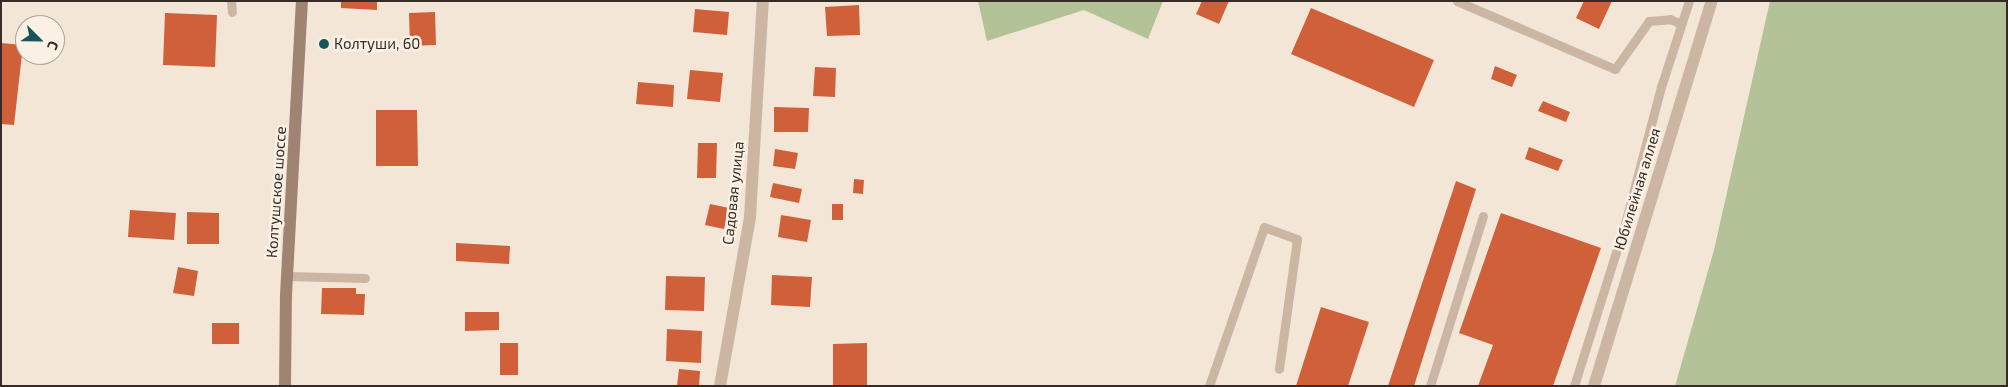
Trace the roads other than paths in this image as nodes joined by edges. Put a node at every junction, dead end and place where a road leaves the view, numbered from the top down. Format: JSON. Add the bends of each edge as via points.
{"nodes":[{"id":1,"x":232,"y":1,"type":"edge"},
{"id":2,"x":302,"y":1,"type":"edge"},
{"id":3,"x":763,"y":1,"type":"edge"},
{"id":4,"x":1456,"y":1,"type":"edge"},
{"id":5,"x":1689,"y":1,"type":"edge"},
{"id":6,"x":1712,"y":1,"type":"edge"},
{"id":7,"x":232,"y":12,"type":"dead end"},
{"id":8,"x":1681,"y":24,"type":"junction"},
{"id":9,"x":1483,"y":216,"type":"dead end"},
{"id":10,"x":287,"y":276,"type":"junction"},
{"id":11,"x":365,"y":278,"type":"dead end"},
{"id":12,"x":1279,"y":369,"type":"dead end"},
{"id":13,"x":285,"y":386,"type":"edge"},
{"id":14,"x":720,"y":386,"type":"edge"},
{"id":15,"x":1208,"y":386,"type":"edge"},
{"id":16,"x":1430,"y":386,"type":"edge"},
{"id":17,"x":1574,"y":386,"type":"edge"},
{"id":18,"x":1594,"y":386,"type":"edge"}],
"edges":[{"from":1,"to":7,"type":"lane"},
{"from":2,"to":10,"type":"main road","name":"Колтушское шоссе"},
{"from":3,"to":14,"type":"street","name":"Садовая улица","via":[[750,217]]},
{"from":4,"to":8,"type":"lane","via":[[1615,69],[1649,21],[1670,19]]},
{"from":5,"to":8,"type":"lane"},
{"from":6,"to":18,"type":"street","name":"Юбилейная аллея"},
{"from":8,"to":17,"type":"lane","via":[[1626,220]]},
{"from":9,"to":16,"type":"lane"},
{"from":10,"to":11,"type":"lane"},
{"from":10,"to":13,"type":"main road","name":"Колтушское шоссе"},
{"from":12,"to":15,"type":"lane","via":[[1297,239],[1264,227]]}]}
